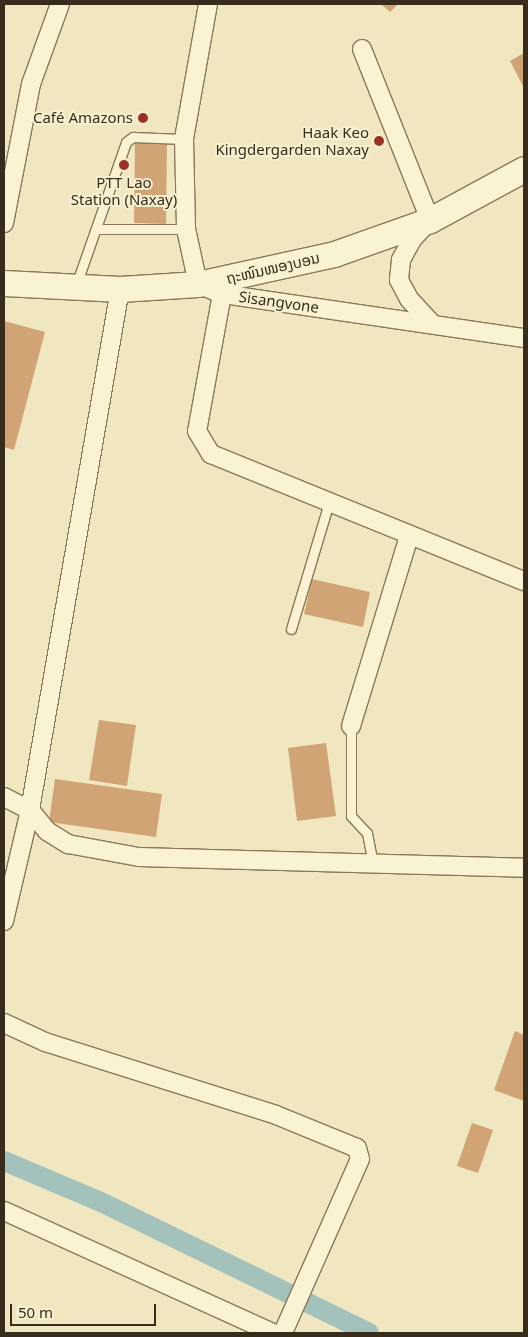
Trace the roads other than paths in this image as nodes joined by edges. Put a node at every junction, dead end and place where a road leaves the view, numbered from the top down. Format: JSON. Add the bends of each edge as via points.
{"nodes":[{"id":1,"x":60,"y":4,"type":"edge"},
{"id":2,"x":208,"y":4,"type":"edge"},
{"id":3,"x":362,"y":49,"type":"dead end"},
{"id":4,"x":184,"y":139,"type":"junction"},
{"id":5,"x":524,"y":169,"type":"edge"},
{"id":6,"x":430,"y":220,"type":"junction"},
{"id":7,"x":4,"y":223,"type":"edge"},
{"id":8,"x":98,"y":229,"type":"junction"},
{"id":9,"x":186,"y":229,"type":"junction"},
{"id":10,"x":4,"y":283,"type":"edge"},
{"id":11,"x":198,"y":284,"type":"junction"},
{"id":12,"x":75,"y":288,"type":"junction"},
{"id":13,"x":120,"y":289,"type":"junction"},
{"id":14,"x":222,"y":294,"type":"junction"},
{"id":15,"x":432,"y":324,"type":"junction"},
{"id":16,"x":524,"y":338,"type":"edge"},
{"id":17,"x":329,"y":502,"type":"junction"},
{"id":18,"x":409,"y":536,"type":"junction"},
{"id":19,"x":524,"y":580,"type":"edge"},
{"id":20,"x":291,"y":629,"type":"dead end"},
{"id":21,"x":351,"y":726,"type":"joint"},
{"id":22,"x":4,"y":797,"type":"edge"},
{"id":23,"x":30,"y":810,"type":"junction"},
{"id":24,"x":373,"y":864,"type":"junction"},
{"id":25,"x":524,"y":868,"type":"edge"},
{"id":26,"x":4,"y":921,"type":"edge"},
{"id":27,"x":4,"y":1023,"type":"edge"},
{"id":28,"x":4,"y":1210,"type":"edge"},
{"id":29,"x":281,"y":1331,"type":"edge"}],
"edges":[{"from":1,"to":7,"type":"street","via":[[32,84]]},
{"from":2,"to":4,"type":"street"},
{"from":3,"to":6,"type":"street"},
{"from":4,"to":8,"type":"lane","via":[[133,137],[126,142]]},
{"from":4,"to":9,"type":"street"},
{"from":5,"to":6,"type":"street","name":"ຖະໜົນໜອງບອນ"},
{"from":6,"to":11,"type":"street","name":"ຖະໜົນໜອງບອນ","via":[[334,254]]},
{"from":6,"to":15,"type":"street","via":[[413,238],[401,260],[399,280],[410,299]]},
{"from":8,"to":9,"type":"lane"},
{"from":8,"to":12,"type":"lane"},
{"from":9,"to":11,"type":"street"},
{"from":10,"to":12,"type":"street","name":"ຖະໜົນໜອງບອນ"},
{"from":11,"to":13,"type":"street","name":"ຖະໜົນໜອງບອນ"},
{"from":11,"to":14,"type":"street","name":"Sisangvone"},
{"from":12,"to":13,"type":"street","name":"ຖະໜົນໜອງບອນ"},
{"from":13,"to":23,"type":"street"},
{"from":14,"to":15,"type":"street","name":"Sisangvone"},
{"from":14,"to":17,"type":"street","via":[[197,431],[200,438],[211,454]]},
{"from":15,"to":16,"type":"street","name":"Sisangvone"},
{"from":17,"to":18,"type":"street"},
{"from":17,"to":20,"type":"lane"},
{"from":18,"to":19,"type":"street"},
{"from":18,"to":21,"type":"street"},
{"from":21,"to":24,"type":"lane","via":[[351,816],[367,833]]},
{"from":22,"to":23,"type":"street"},
{"from":23,"to":24,"type":"street","via":[[47,831],[68,844],[139,856]]},
{"from":23,"to":26,"type":"street"},
{"from":24,"to":25,"type":"street"},
{"from":27,"to":29,"type":"street","via":[[45,1042],[276,1115],[357,1148],[360,1159]]},
{"from":28,"to":29,"type":"street"}]}
